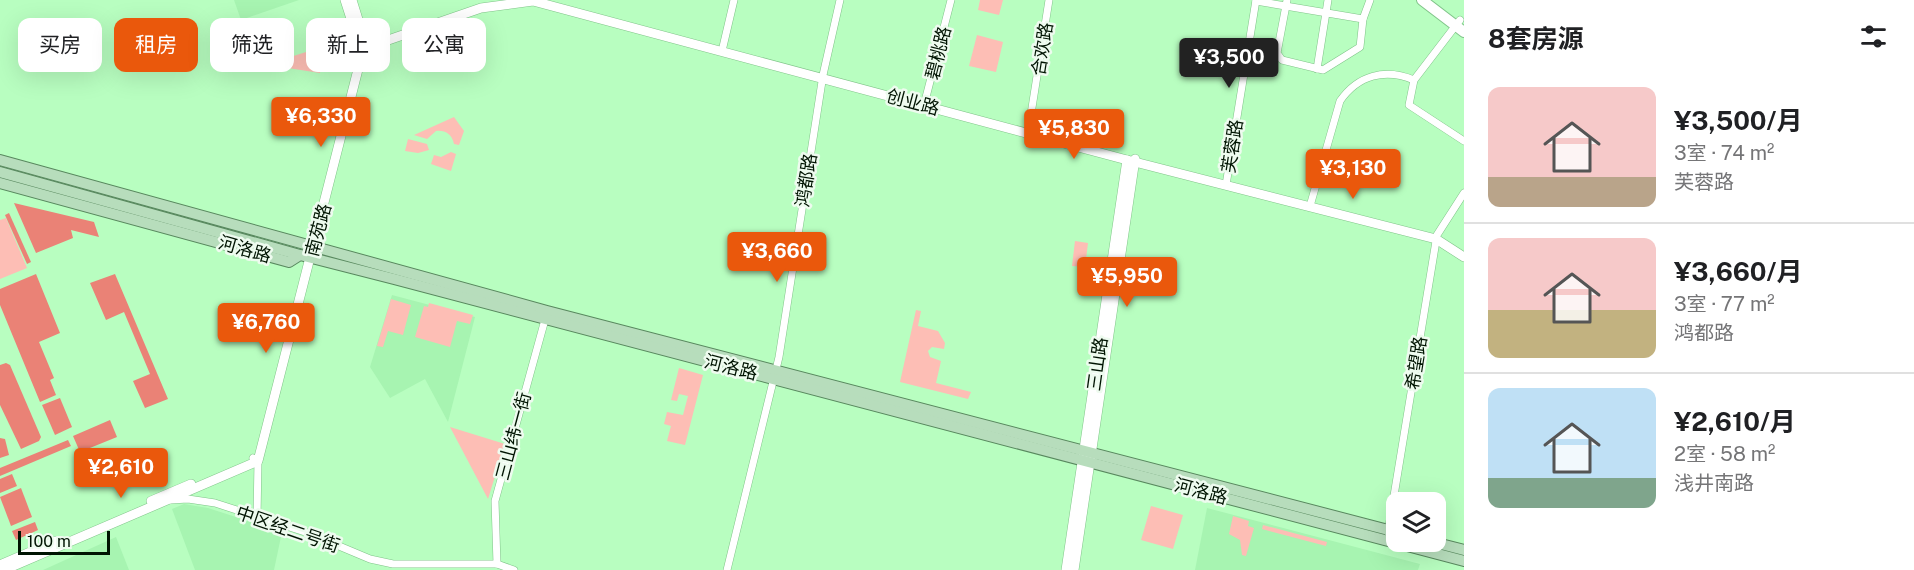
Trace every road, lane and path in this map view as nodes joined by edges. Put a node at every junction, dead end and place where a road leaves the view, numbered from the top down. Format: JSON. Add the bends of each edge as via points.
{"nodes":[{"id":1,"x":345,"y":0,"type":"edge"},
{"id":2,"x":352,"y":0,"type":"edge"},
{"id":3,"x":504,"y":0,"type":"edge"},
{"id":4,"x":540,"y":0,"type":"edge"},
{"id":5,"x":734,"y":0,"type":"edge"},
{"id":6,"x":840,"y":0,"type":"edge"},
{"id":7,"x":951,"y":0,"type":"edge"},
{"id":8,"x":1049,"y":0,"type":"edge"},
{"id":9,"x":1328,"y":0,"type":"edge"},
{"id":10,"x":1370,"y":0,"type":"edge"},
{"id":11,"x":1422,"y":0,"type":"edge"},
{"id":12,"x":1434,"y":0,"type":"edge"},
{"id":13,"x":517,"y":1,"type":"edge"},
{"id":14,"x":1256,"y":1,"type":"edge"},
{"id":15,"x":1286,"y":3,"type":"edge"},
{"id":16,"x":1325,"y":12,"type":"junction"},
{"id":17,"x":352,"y":18,"type":"edge"},
{"id":18,"x":356,"y":18,"type":"edge"},
{"id":19,"x":1364,"y":19,"type":"junction"},
{"id":20,"x":1461,"y":25,"type":"edge"},
{"id":21,"x":390,"y":35,"type":"edge"},
{"id":22,"x":390,"y":36,"type":"edge"},
{"id":23,"x":722,"y":49,"type":"junction"},
{"id":24,"x":1317,"y":69,"type":"junction"},
{"id":25,"x":355,"y":72,"type":"edge"},
{"id":26,"x":823,"y":76,"type":"junction"},
{"id":27,"x":1414,"y":80,"type":"junction"},
{"id":28,"x":925,"y":104,"type":"junction"},
{"id":29,"x":1028,"y":132,"type":"junction"},
{"id":30,"x":1464,"y":141,"type":"edge"},
{"id":31,"x":0,"y":160,"type":"edge"},
{"id":32,"x":1131,"y":160,"type":"junction"},
{"id":33,"x":0,"y":165,"type":"edge"},
{"id":34,"x":0,"y":172,"type":"edge"},
{"id":35,"x":0,"y":183,"type":"edge"},
{"id":36,"x":1226,"y":184,"type":"junction"},
{"id":37,"x":1464,"y":193,"type":"edge"},
{"id":38,"x":1310,"y":205,"type":"junction"},
{"id":39,"x":265,"y":233,"type":"junction"},
{"id":40,"x":220,"y":234,"type":"junction"},
{"id":41,"x":1437,"y":236,"type":"junction"},
{"id":42,"x":308,"y":252,"type":"junction"},
{"id":43,"x":1464,"y":254,"type":"edge"},
{"id":44,"x":546,"y":315,"type":"junction"},
{"id":45,"x":776,"y":374,"type":"junction"},
{"id":46,"x":1087,"y":456,"type":"junction"},
{"id":47,"x":255,"y":460,"type":"junction"},
{"id":48,"x":1397,"y":492,"type":"edge"},
{"id":49,"x":169,"y":500,"type":"junction"},
{"id":50,"x":256,"y":518,"type":"junction"},
{"id":51,"x":1386,"y":533,"type":"edge"},
{"id":52,"x":1446,"y":548,"type":"edge"},
{"id":53,"x":1446,"y":550,"type":"edge"},
{"id":54,"x":1461,"y":555,"type":"edge"},
{"id":55,"x":497,"y":564,"type":"junction"},
{"id":56,"x":0,"y":565,"type":"edge"},
{"id":57,"x":4,"y":570,"type":"edge"},
{"id":58,"x":514,"y":570,"type":"edge"},
{"id":59,"x":727,"y":570,"type":"edge"},
{"id":60,"x":1066,"y":570,"type":"edge"},
{"id":61,"x":1074,"y":570,"type":"edge"}],
"edges":[{"from":1,"to":17,"type":"street"},
{"from":2,"to":18,"type":"street"},
{"from":3,"to":21,"type":"street"},
{"from":4,"to":23,"type":"street","name":"创业路"},
{"from":5,"to":23,"type":"street"},
{"from":6,"to":26,"type":"street","name":"鸿都路"},
{"from":7,"to":28,"type":"street","name":"碧桃路"},
{"from":8,"to":29,"type":"street","name":"合欢路"},
{"from":9,"to":16,"type":"street"},
{"from":10,"to":19,"type":"street"},
{"from":11,"to":20,"type":"main road"},
{"from":12,"to":20,"type":"main road"},
{"from":13,"to":22,"type":"street","name":"创业路"},
{"from":13,"to":23,"type":"street","name":"创业路"},
{"from":14,"to":15,"type":"street"},
{"from":14,"to":36,"type":"street","name":"芙蓉路"},
{"from":15,"to":16,"type":"street"},
{"from":15,"to":24,"type":"street","via":[[1277,53],[1282,60]]},
{"from":16,"to":19,"type":"street"},
{"from":16,"to":24,"type":"street"},
{"from":19,"to":24,"type":"street","via":[[1360,47],[1323,70]]},
{"from":20,"to":27,"type":"street"},
{"from":23,"to":26,"type":"street","name":"创业路"},
{"from":25,"to":42,"type":"street","name":"南苑路"},
{"from":26,"to":28,"type":"street","name":"创业路"},
{"from":26,"to":45,"type":"street","name":"鸿都路"},
{"from":27,"to":30,"type":"street","via":[[1409,105]]},
{"from":27,"to":38,"type":"street","via":[[1389,73],[1374,75],[1347,91],[1340,101]]},
{"from":28,"to":29,"type":"street","name":"创业路"},
{"from":29,"to":32,"type":"street","name":"创业路"},
{"from":31,"to":39,"type":"main road","name":"河洛路"},
{"from":32,"to":36,"type":"street","name":"创业路"},
{"from":32,"to":46,"type":"street","name":"三山路"},
{"from":33,"to":40,"type":"main road"},
{"from":34,"to":40,"type":"main road"},
{"from":35,"to":40,"type":"main road","name":"河洛路"},
{"from":36,"to":38,"type":"street","name":"创业路"},
{"from":37,"to":41,"type":"street","name":"希望路"},
{"from":38,"to":41,"type":"street","name":"创业路"},
{"from":39,"to":40,"type":"main road","name":"河洛路"},
{"from":39,"to":42,"type":"main road","name":"河洛路"},
{"from":40,"to":42,"type":"main road","name":"河洛路","via":[[289,262]]},
{"from":41,"to":43,"type":"street","name":"创业路"},
{"from":41,"to":48,"type":"street","name":"希望路"},
{"from":42,"to":44,"type":"main road","name":"河洛路"},
{"from":42,"to":47,"type":"street","name":"南苑路"},
{"from":44,"to":45,"type":"main road","name":"河洛路"},
{"from":44,"to":55,"type":"street","name":"三山纬一街","via":[[495,501]]},
{"from":45,"to":46,"type":"main road","name":"河洛路"},
{"from":45,"to":59,"type":"street","name":"鸿都路"},
{"from":46,"to":51,"type":"main road","name":"河洛路"},
{"from":46,"to":60,"type":"street","name":"三山路"},
{"from":46,"to":61,"type":"street","name":"三山路"},
{"from":47,"to":49,"type":"street"},
{"from":47,"to":50,"type":"street"},
{"from":47,"to":56,"type":"street"},
{"from":49,"to":50,"type":"street","name":"中区经二号街","via":[[215,503]]},
{"from":49,"to":57,"type":"street"},
{"from":50,"to":55,"type":"street","name":"中区经二号街","via":[[393,564]]},
{"from":52,"to":54,"type":"main road","name":"河洛路"},
{"from":53,"to":54,"type":"main road","name":"河洛路"},
{"from":55,"to":58,"type":"street","name":"中区经二号街"}]}
